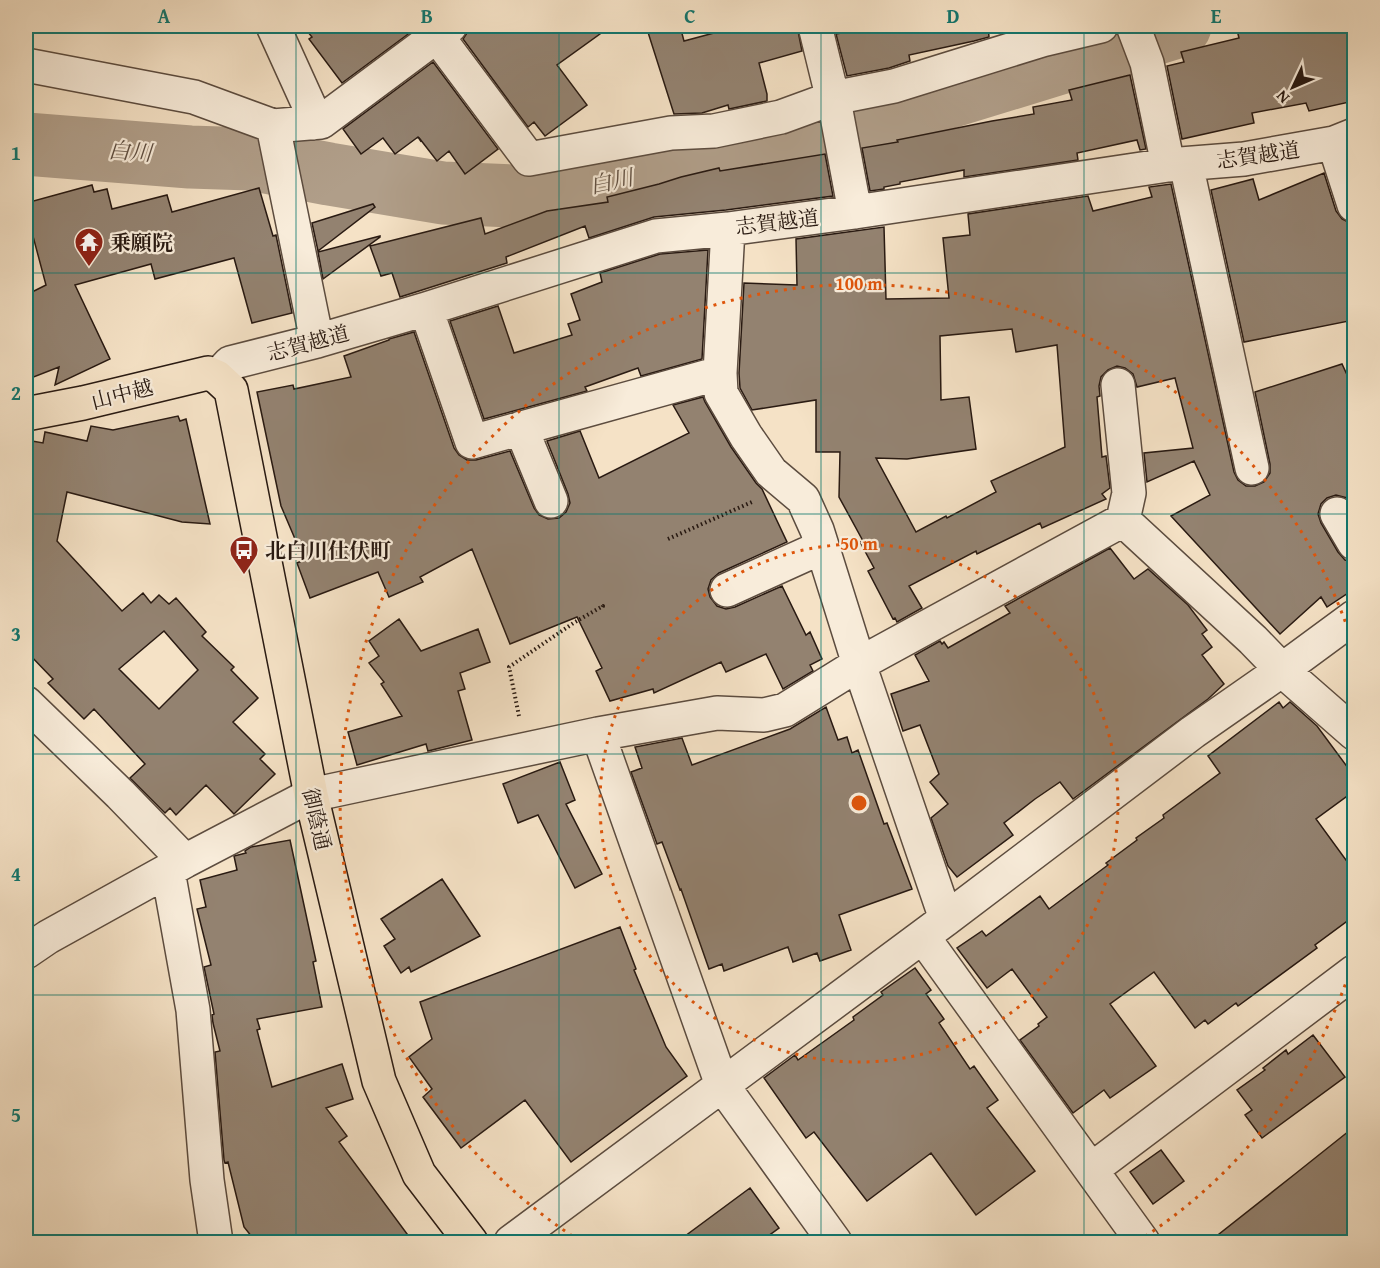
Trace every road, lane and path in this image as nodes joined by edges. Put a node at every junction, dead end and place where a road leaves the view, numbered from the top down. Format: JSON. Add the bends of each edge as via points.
{"nodes":[{"id":1,"x":273,"y":26,"type":"edge"},
{"id":2,"x":815,"y":26,"type":"edge"},
{"id":3,"x":1101,"y":26,"type":"edge"},
{"id":4,"x":1133,"y":26,"type":"edge"},
{"id":5,"x":444,"y":31,"type":"edge"},
{"id":6,"x":26,"y":65,"type":"edge"},
{"id":7,"x":835,"y":107,"type":"junction"},
{"id":8,"x":313,"y":123,"type":"junction"},
{"id":9,"x":274,"y":134,"type":"junction"},
{"id":10,"x":1344,"y":139,"type":"edge"},
{"id":11,"x":1177,"y":164,"type":"junction"},
{"id":12,"x":1354,"y":205,"type":"edge"},
{"id":13,"x":855,"y":212,"type":"junction"},
{"id":14,"x":728,"y":229,"type":"junction"},
{"id":15,"x":426,"y":309,"type":"junction"},
{"id":16,"x":317,"y":341,"type":"junction"},
{"id":17,"x":720,"y":373,"type":"junction"},
{"id":18,"x":217,"y":376,"type":"junction"},
{"id":19,"x":1118,"y":385,"type":"dead end"},
{"id":20,"x":26,"y":414,"type":"edge"},
{"id":21,"x":521,"y":428,"type":"junction"},
{"id":22,"x":1252,"y":468,"type":"dead end"},
{"id":23,"x":788,"y":486,"type":"junction"},
{"id":24,"x":551,"y":501,"type":"dead end"},
{"id":25,"x":1337,"y":514,"type":"dead end"},
{"id":26,"x":1124,"y":520,"type":"junction"},
{"id":27,"x":668,"y":539,"type":"dead end"},
{"id":28,"x":1354,"y":543,"type":"edge"},
{"id":29,"x":822,"y":547,"type":"junction"},
{"id":30,"x":727,"y":590,"type":"dead end"},
{"id":31,"x":602,"y":608,"type":"dead end"},
{"id":32,"x":1354,"y":617,"type":"edge"},
{"id":33,"x":860,"y":664,"type":"junction"},
{"id":34,"x":1282,"y":670,"type":"junction"},
{"id":35,"x":26,"y":703,"type":"edge"},
{"id":36,"x":1354,"y":733,"type":"edge"},
{"id":37,"x":598,"y":734,"type":"junction"},
{"id":38,"x":525,"y":749,"type":"junction"},
{"id":39,"x":311,"y":795,"type":"junction"},
{"id":40,"x":177,"y":866,"type":"junction"},
{"id":41,"x":934,"y":928,"type":"junction"},
{"id":42,"x":33,"y":941,"type":"edge"},
{"id":43,"x":1354,"y":972,"type":"edge"},
{"id":44,"x":722,"y":1085,"type":"junction"},
{"id":45,"x":1091,"y":1170,"type":"junction"},
{"id":46,"x":216,"y":1242,"type":"edge"},
{"id":47,"x":471,"y":1242,"type":"edge"},
{"id":48,"x":511,"y":1242,"type":"edge"},
{"id":49,"x":835,"y":1242,"type":"edge"},
{"id":50,"x":1143,"y":1242,"type":"edge"}],
"edges":[{"from":1,"to":8,"type":"street","via":[[312,112]]},
{"from":2,"to":7,"type":"street"},
{"from":3,"to":7,"type":"street","via":[[1042,40]]},
{"from":4,"to":11,"type":"street"},
{"from":5,"to":7,"type":"street","via":[[529,159],[671,133],[714,131]]},
{"from":5,"to":8,"type":"street","via":[[321,122]]},
{"from":6,"to":9,"type":"street","via":[[194,97]]},
{"from":7,"to":13,"type":"street"},
{"from":8,"to":9,"type":"street"},
{"from":9,"to":16,"type":"street"},
{"from":10,"to":11,"type":"street","name":"志賀越道","via":[[1244,159]]},
{"from":10,"to":12,"type":"street"},
{"from":11,"to":13,"type":"street","name":"志賀越道"},
{"from":11,"to":22,"type":"street"},
{"from":13,"to":14,"type":"street","name":"志賀越道"},
{"from":14,"to":15,"type":"street","name":"志賀越道","via":[[656,236]]},
{"from":14,"to":17,"type":"street"},
{"from":15,"to":16,"type":"street","name":"志賀越道"},
{"from":15,"to":21,"type":"street","via":[[472,442]]},
{"from":16,"to":18,"type":"street","name":"志賀越道","via":[[230,363]]},
{"from":17,"to":21,"type":"street"},
{"from":17,"to":23,"type":"street","via":[[721,393],[746,436],[771,472]]},
{"from":18,"to":20,"type":"main road","name":"山中越","via":[[208,373]]},
{"from":18,"to":39,"type":"main road","name":"御蔭通","via":[[231,390]]},
{"from":19,"to":26,"type":"street","via":[[1129,493]]},
{"from":21,"to":24,"type":"street"},
{"from":23,"to":27,"type":"path"},
{"from":23,"to":29,"type":"street","via":[[803,499]]},
{"from":25,"to":28,"type":"street"},
{"from":26,"to":33,"type":"street"},
{"from":26,"to":34,"type":"street"},
{"from":29,"to":30,"type":"street"},
{"from":29,"to":33,"type":"street"},
{"from":31,"to":38,"type":"path","via":[[509,667]]},
{"from":32,"to":34,"type":"street"},
{"from":33,"to":37,"type":"street","via":[[785,710],[764,715],[717,713]]},
{"from":33,"to":41,"type":"street"},
{"from":34,"to":36,"type":"street"},
{"from":34,"to":41,"type":"street","via":[[1193,732]]},
{"from":35,"to":40,"type":"street","via":[[120,794]]},
{"from":37,"to":38,"type":"street"},
{"from":37,"to":44,"type":"street"},
{"from":38,"to":39,"type":"street"},
{"from":39,"to":40,"type":"street"},
{"from":39,"to":47,"type":"main road","name":"御蔭通","via":[[379,1081],[419,1174]]},
{"from":40,"to":42,"type":"street"},
{"from":40,"to":46,"type":"street"},
{"from":41,"to":44,"type":"street"},
{"from":41,"to":45,"type":"street"},
{"from":43,"to":45,"type":"street"},
{"from":44,"to":48,"type":"street"},
{"from":44,"to":49,"type":"street"},
{"from":45,"to":50,"type":"street"}]}
